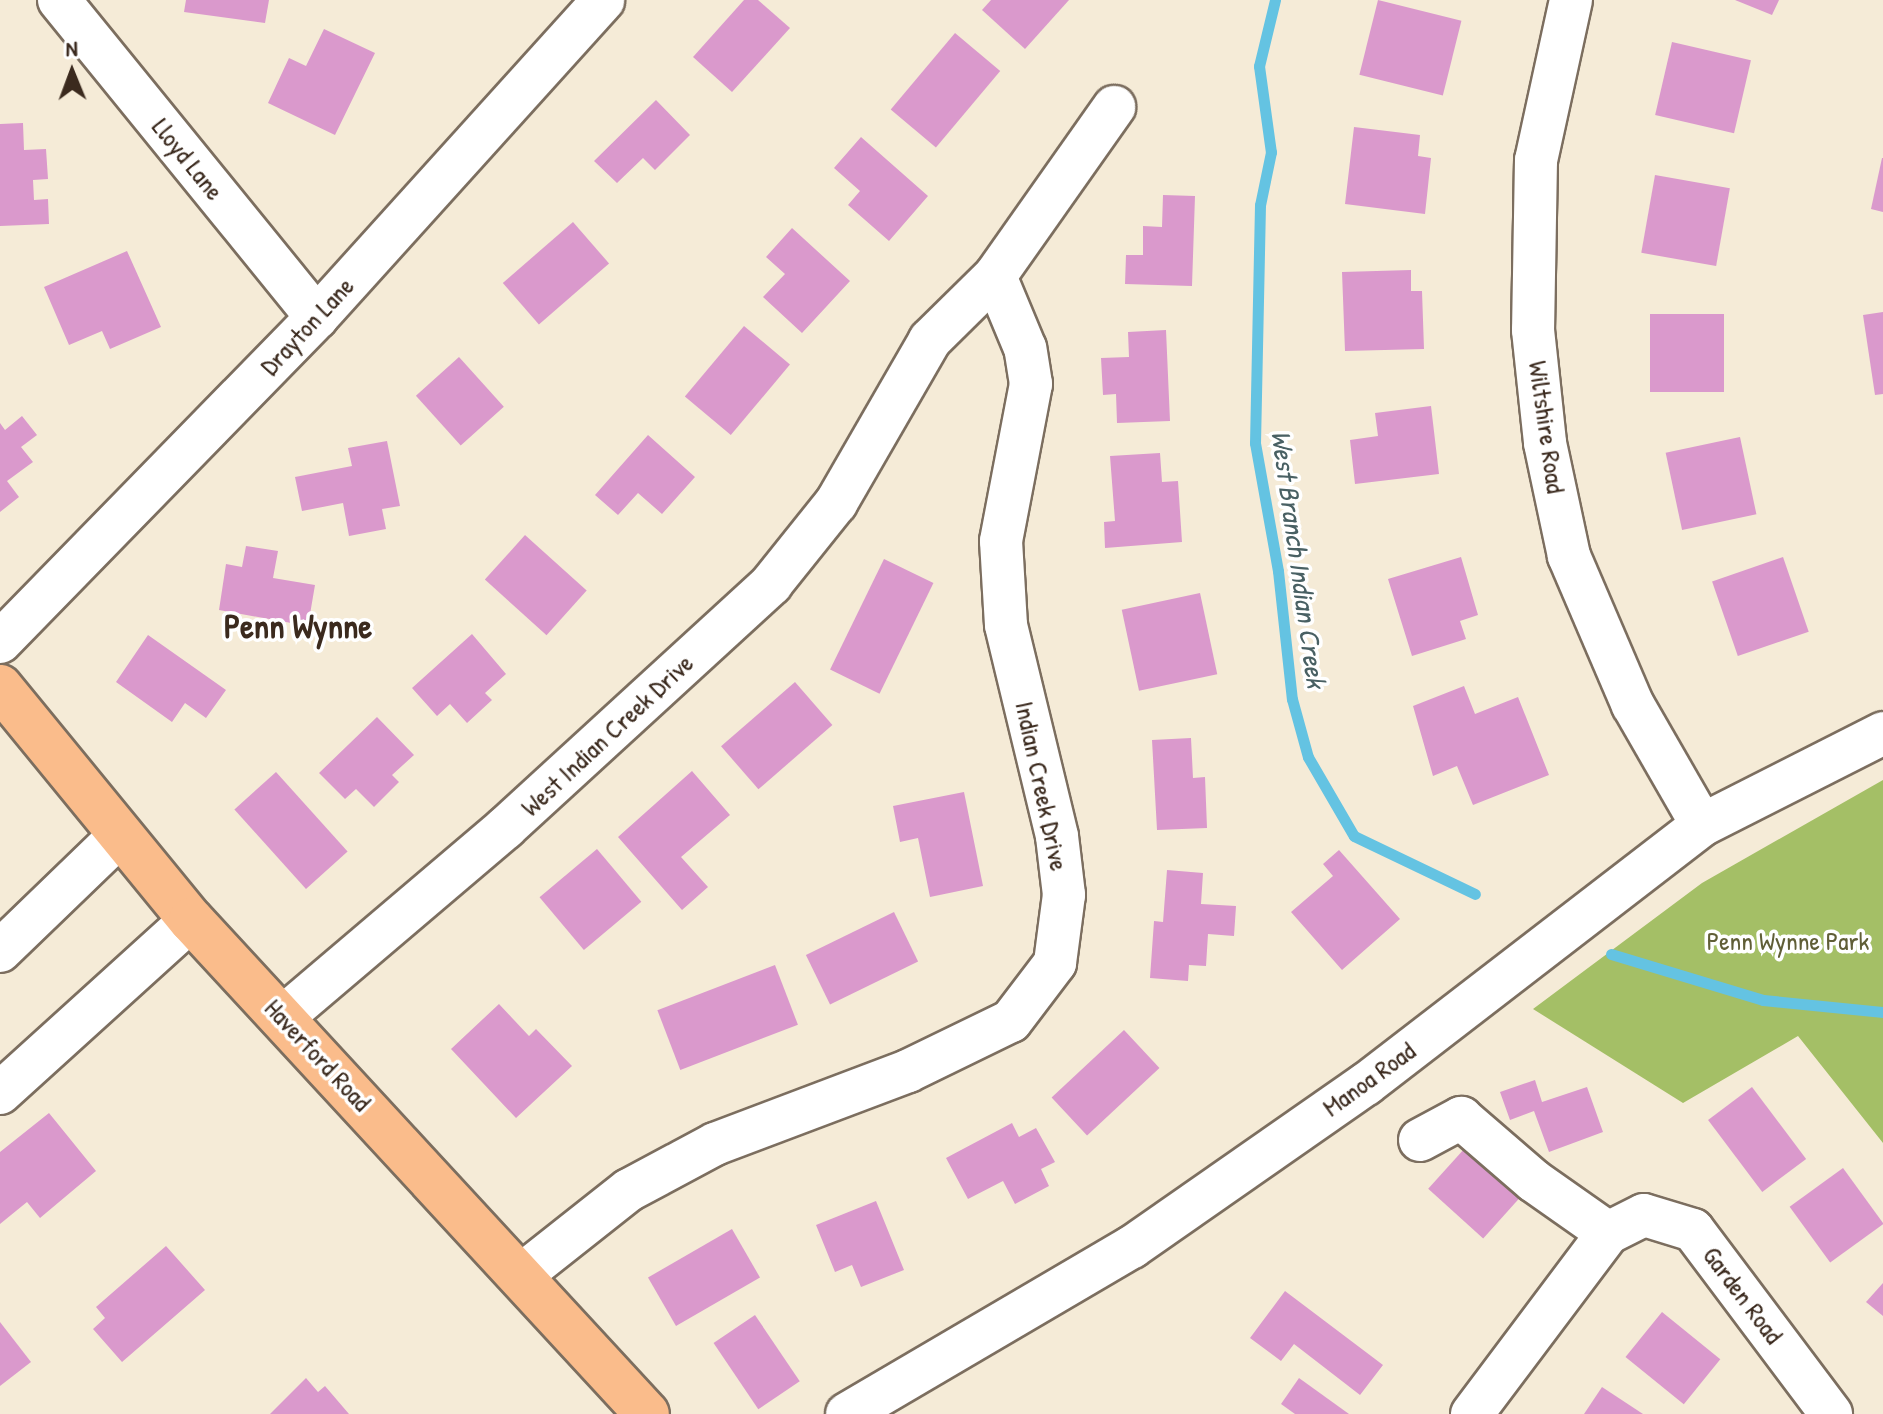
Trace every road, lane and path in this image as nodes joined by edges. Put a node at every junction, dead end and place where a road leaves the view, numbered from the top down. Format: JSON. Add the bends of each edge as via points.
{"nodes":[{"id":1,"x":59,"y":0,"type":"edge"},
{"id":2,"x":603,"y":0,"type":"edge"},
{"id":3,"x":1571,"y":0,"type":"edge"},
{"id":4,"x":1114,"y":107,"type":"dead end"},
{"id":5,"x":995,"y":276,"type":"junction"},
{"id":6,"x":317,"y":317,"type":"junction"},
{"id":7,"x":0,"y":642,"type":"edge"},
{"id":8,"x":0,"y":687,"type":"edge"},
{"id":9,"x":1883,"y":733,"type":"edge"},
{"id":10,"x":1702,"y":825,"type":"junction"},
{"id":11,"x":121,"y":834,"type":"junction"},
{"id":12,"x":191,"y":920,"type":"junction"},
{"id":13,"x":0,"y":951,"type":"edge"},
{"id":14,"x":283,"y":1017,"type":"junction"},
{"id":15,"x":0,"y":1093,"type":"edge"},
{"id":16,"x":1420,"y":1140,"type":"dead end"},
{"id":17,"x":1602,"y":1242,"type":"junction"},
{"id":18,"x":520,"y":1276,"type":"junction"},
{"id":19,"x":647,"y":1414,"type":"edge"},
{"id":20,"x":847,"y":1414,"type":"edge"},
{"id":21,"x":1472,"y":1414,"type":"edge"},
{"id":22,"x":1831,"y":1414,"type":"edge"}],
"edges":[{"from":1,"to":6,"type":"street","name":"Lloyd Lane"},
{"from":2,"to":6,"type":"street","name":"Drayton Lane"},
{"from":3,"to":10,"type":"street","name":"Wiltshire Road","via":[[1536,160],[1533,330],[1545,443],[1569,556],[1633,705]]},
{"from":4,"to":5,"type":"street"},
{"from":5,"to":14,"type":"street","name":"West Indian Creek Drive","via":[[930,340],[836,503],[771,584],[505,828]]},
{"from":5,"to":18,"type":"street","name":"Indian Creek Drive","via":[[1025,348],[1031,384],[1001,541],[1006,625],[1057,836],[1064,895],[1055,963],[1011,1021],[908,1071],[715,1144],[629,1190]]},
{"from":6,"to":7,"type":"street","name":"Drayton Lane"},
{"from":8,"to":11,"type":"main road","name":"Haverford Road"},
{"from":9,"to":10,"type":"street","name":"Manoa Road"},
{"from":10,"to":20,"type":"street","name":"Manoa Road","via":[[1366,1084],[1132,1247]]},
{"from":11,"to":12,"type":"main road","name":"Haverford Road"},
{"from":11,"to":13,"type":"street"},
{"from":12,"to":14,"type":"main road","name":"Haverford Road"},
{"from":12,"to":15,"type":"street"},
{"from":14,"to":18,"type":"main road","name":"Haverford Road"},
{"from":16,"to":17,"type":"street","via":[[1461,1118]]},
{"from":17,"to":21,"type":"street"},
{"from":17,"to":22,"type":"street","name":"Garden Road","via":[[1644,1215],[1693,1230]]},
{"from":18,"to":19,"type":"main road","name":"Haverford Road"}]}
